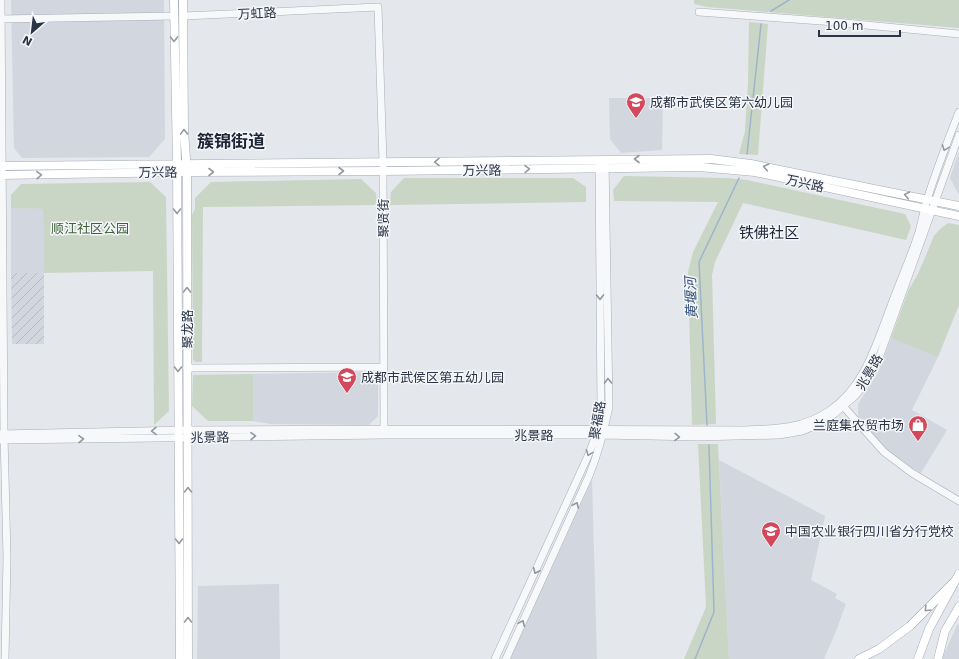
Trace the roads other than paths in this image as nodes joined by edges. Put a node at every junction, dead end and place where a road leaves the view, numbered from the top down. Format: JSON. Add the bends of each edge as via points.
{"nodes":[{"id":1,"x":1,"y":0,"type":"edge"},
{"id":2,"x":174,"y":0,"type":"edge"},
{"id":3,"x":184,"y":0,"type":"edge"},
{"id":4,"x":378,"y":7,"type":"joint"},
{"id":5,"x":699,"y":12,"type":"dead end"},
{"id":6,"x":174,"y":16,"type":"junction"},
{"id":7,"x":184,"y":16,"type":"junction"},
{"id":8,"x":1,"y":19,"type":"edge"},
{"id":9,"x":959,"y":34,"type":"edge"},
{"id":10,"x":959,"y":112,"type":"edge"},
{"id":11,"x":959,"y":135,"type":"edge"},
{"id":12,"x":602,"y":164,"type":"junction"},
{"id":13,"x":1,"y":166,"type":"edge"},
{"id":14,"x":383,"y":167,"type":"junction"},
{"id":15,"x":177,"y":168,"type":"junction"},
{"id":16,"x":186,"y":168,"type":"junction"},
{"id":17,"x":1,"y":175,"type":"edge"},
{"id":18,"x":931,"y":200,"type":"junction"},
{"id":19,"x":959,"y":206,"type":"edge"},
{"id":20,"x":929,"y":209,"type":"junction"},
{"id":21,"x":959,"y":216,"type":"edge"},
{"id":22,"x":384,"y":367,"type":"junction"},
{"id":23,"x":187,"y":368,"type":"junction"},
{"id":24,"x":843,"y":406,"type":"junction"},
{"id":25,"x":384,"y":429,"type":"junction"},
{"id":26,"x":600,"y":432,"type":"junction"},
{"id":27,"x":178,"y":434,"type":"junction"},
{"id":28,"x":187,"y":434,"type":"junction"},
{"id":29,"x":2,"y":437,"type":"edge"},
{"id":30,"x":959,"y":501,"type":"edge"},
{"id":31,"x":3,"y":557,"type":"edge"},
{"id":32,"x":957,"y":578,"type":"edge"},
{"id":33,"x":959,"y":607,"type":"edge"},
{"id":34,"x":5,"y":659,"type":"edge"},
{"id":35,"x":180,"y":659,"type":"edge"},
{"id":36,"x":188,"y":659,"type":"edge"},
{"id":37,"x":495,"y":659,"type":"edge"},
{"id":38,"x":506,"y":659,"type":"edge"},
{"id":39,"x":859,"y":659,"type":"edge"},
{"id":40,"x":918,"y":659,"type":"edge"},
{"id":41,"x":938,"y":659,"type":"edge"}],
"edges":[{"from":1,"to":8,"type":"street"},
{"from":2,"to":6,"type":"main road","name":"聚龙路"},
{"from":3,"to":7,"type":"main road","name":"聚龙路"},
{"from":4,"to":7,"type":"street","name":"万虹路"},
{"from":4,"to":14,"type":"street","name":"聚贤街"},
{"from":5,"to":9,"type":"street"},
{"from":6,"to":8,"type":"street"},
{"from":6,"to":15,"type":"main road","name":"聚龙路","one_way":true},
{"from":16,"to":7,"type":"main road","name":"聚龙路","one_way":true},
{"from":8,"to":13,"type":"street"},
{"from":10,"to":18,"type":"street","one_way":true},
{"from":11,"to":18,"type":"street"},
{"from":12,"to":14,"type":"main road","name":"万兴路"},
{"from":18,"to":12,"type":"main road","one_way":true,"via":[[732,161],[711,159]]},
{"from":12,"to":20,"type":"main road","name":"万兴路","via":[[741,170]]},
{"from":12,"to":26,"type":"street","name":"聚福路"},
{"from":13,"to":15,"type":"main road"},
{"from":13,"to":17,"type":"street"},
{"from":14,"to":16,"type":"main road","name":"万兴路"},
{"from":14,"to":22,"type":"street","name":"聚贤街"},
{"from":15,"to":16,"type":"main road","name":"万兴路"},
{"from":17,"to":15,"type":"main road","name":"万兴路","one_way":true},
{"from":15,"to":27,"type":"main road","name":"聚龙路","one_way":true},
{"from":23,"to":16,"type":"main road","name":"聚龙路","one_way":true},
{"from":17,"to":29,"type":"street"},
{"from":18,"to":19,"type":"main road"},
{"from":18,"to":20,"type":"street"},
{"from":20,"to":21,"type":"main road","name":"万兴路"},
{"from":20,"to":24,"type":"street","name":"兆景路","via":[[879,358],[867,381]]},
{"from":20,"to":26,"type":"street","name":"兆景路","via":[[873,356],[851,392],[830,410],[799,426],[782,429]]},
{"from":22,"to":23,"type":"street"},
{"from":22,"to":25,"type":"street","name":"聚贤街"},
{"from":23,"to":28,"type":"main road","name":"聚龙路"},
{"from":26,"to":24,"type":"street","name":"兆景路","one_way":true,"via":[[698,437],[779,435],[802,431],[822,422]]},
{"from":24,"to":30,"type":"street","via":[[884,452],[912,473]]},
{"from":25,"to":26,"type":"street","name":"兆景路"},
{"from":25,"to":28,"type":"street","name":"兆景路"},
{"from":28,"to":26,"type":"street","name":"兆景路","one_way":true},
{"from":26,"to":37,"type":"street","name":"聚福路","one_way":true},
{"from":38,"to":26,"type":"street","one_way":true,"via":[[589,476],[596,458]]},
{"from":27,"to":28,"type":"street","name":"兆景路"},
{"from":27,"to":29,"type":"street","name":"兆景路"},
{"from":27,"to":35,"type":"main road","name":"聚龙路","one_way":true},
{"from":36,"to":28,"type":"main road","name":"聚龙路","one_way":true},
{"from":29,"to":31,"type":"street"},
{"from":31,"to":34,"type":"street"},
{"from":32,"to":39,"type":"main road","one_way":true,"via":[[910,626],[879,649]]},
{"from":32,"to":40,"type":"main road","via":[[929,629]]},
{"from":33,"to":41,"type":"main road","via":[[946,631]]}]}
